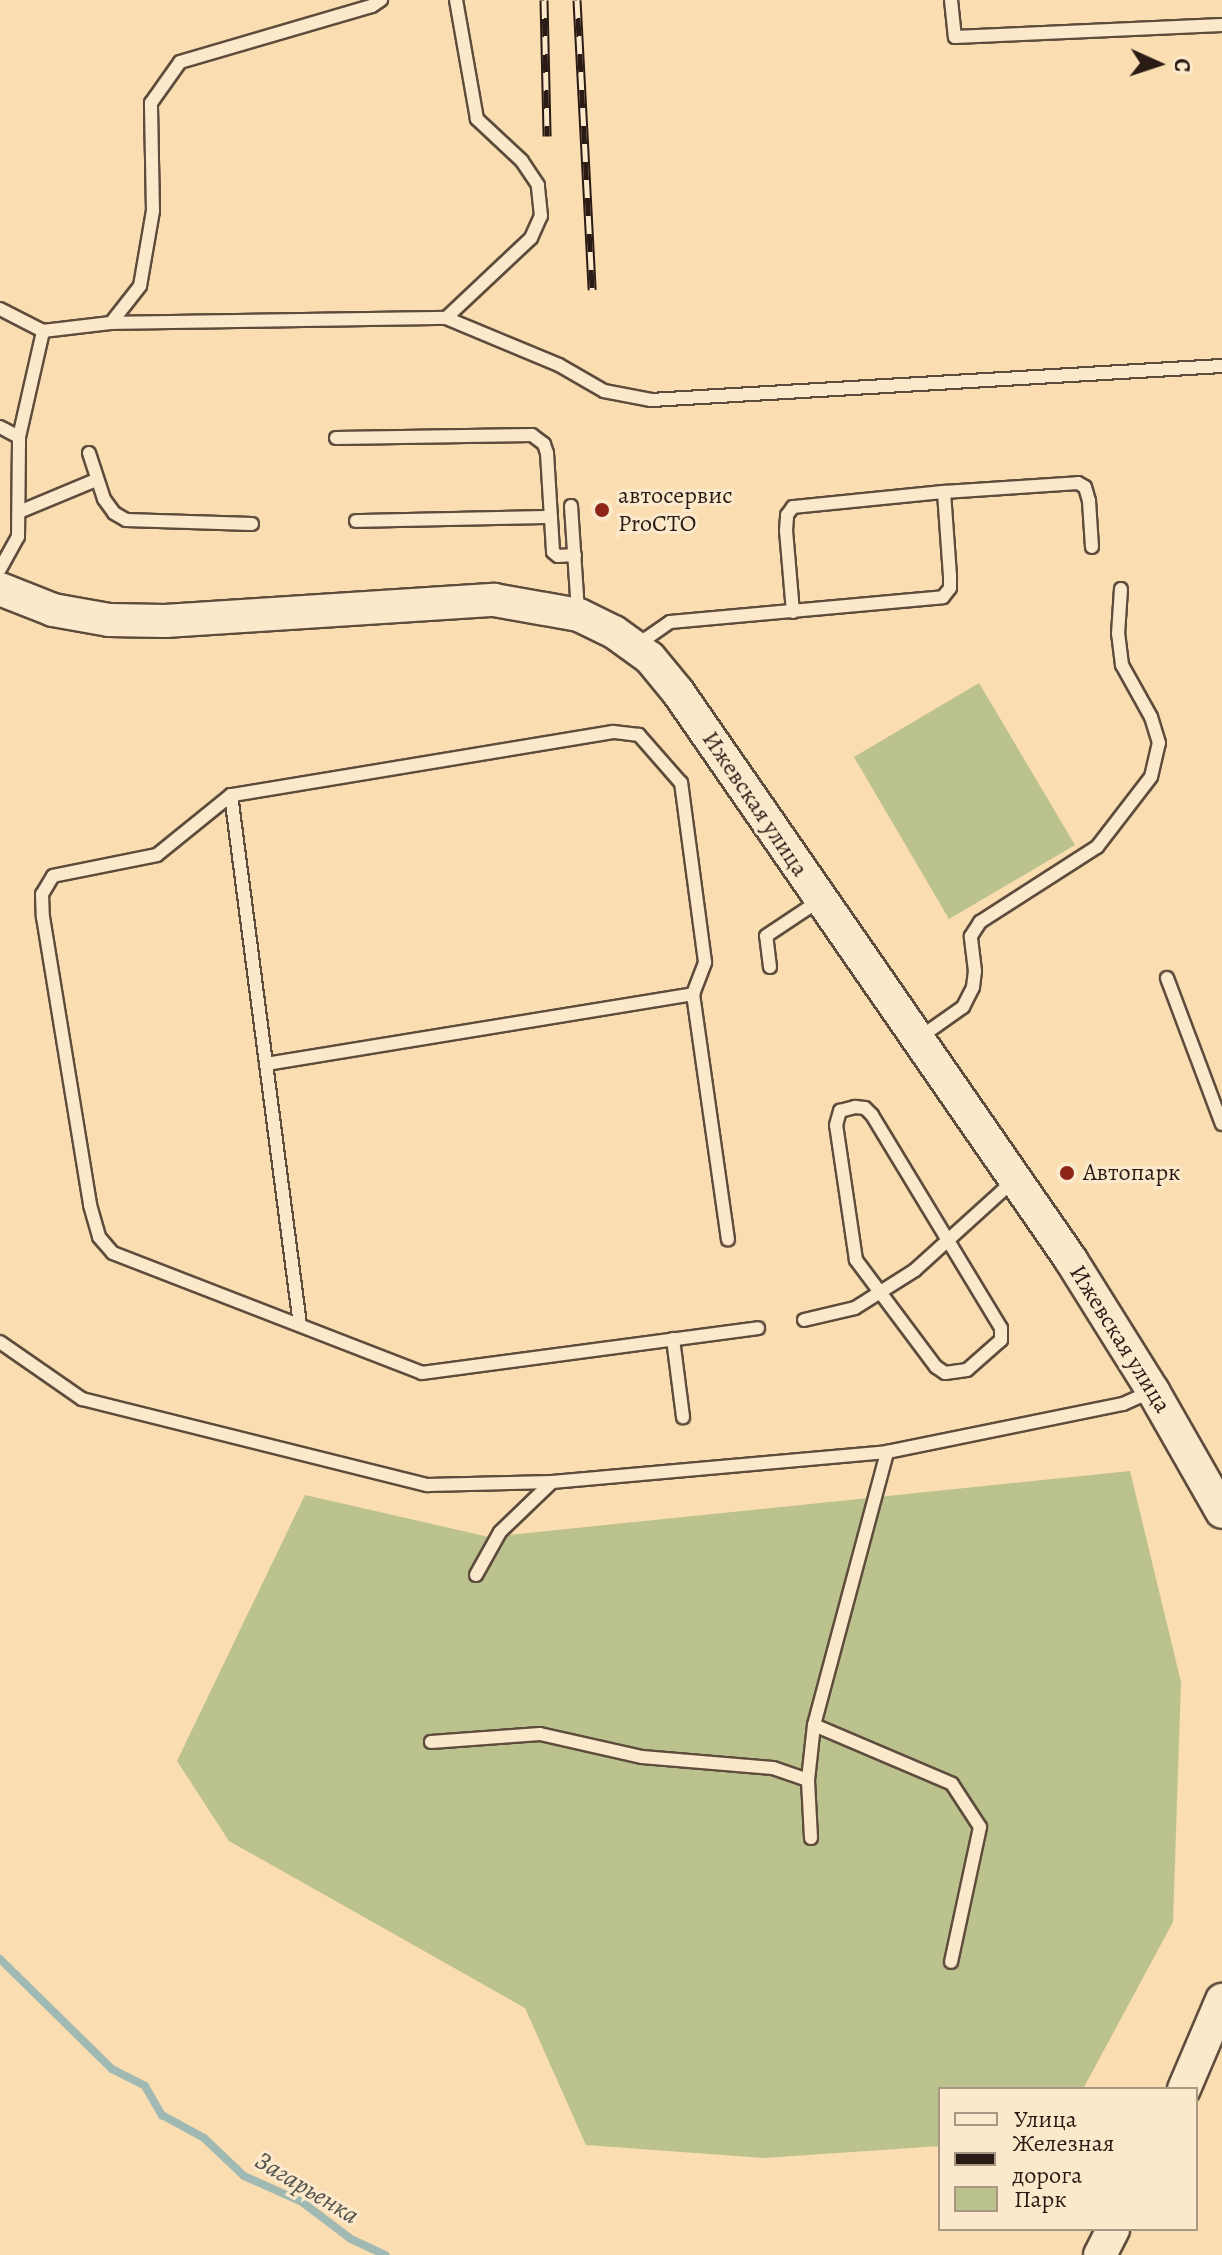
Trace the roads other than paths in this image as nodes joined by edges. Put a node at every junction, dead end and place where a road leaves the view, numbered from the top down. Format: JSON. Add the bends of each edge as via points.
{"nodes":[{"id":1,"x":381,"y":0,"type":"edge"},
{"id":2,"x":456,"y":0,"type":"edge"},
{"id":3,"x":951,"y":0,"type":"edge"},
{"id":4,"x":1222,"y":25,"type":"edge"},
{"id":5,"x":0,"y":309,"type":"edge"},
{"id":6,"x":446,"y":318,"type":"junction"},
{"id":7,"x":111,"y":323,"type":"junction"},
{"id":8,"x":43,"y":331,"type":"junction"},
{"id":9,"x":1222,"y":366,"type":"edge"},
{"id":10,"x":0,"y":427,"type":"edge"},
{"id":11,"x":19,"y":437,"type":"junction"},
{"id":12,"x":336,"y":438,"type":"dead end"},
{"id":13,"x":89,"y":453,"type":"dead end"},
{"id":14,"x":96,"y":480,"type":"junction"},
{"id":15,"x":944,"y":492,"type":"junction"},
{"id":16,"x":571,"y":506,"type":"dead end"},
{"id":17,"x":19,"y":512,"type":"junction"},
{"id":18,"x":551,"y":517,"type":"junction"},
{"id":19,"x":356,"y":521,"type":"dead end"},
{"id":20,"x":252,"y":524,"type":"dead end"},
{"id":21,"x":1092,"y":547,"type":"dead end"},
{"id":22,"x":575,"y":555,"type":"junction"},
{"id":23,"x":0,"y":569,"type":"edge"},
{"id":24,"x":0,"y":589,"type":"edge"},
{"id":25,"x":1121,"y":589,"type":"dead end"},
{"id":26,"x":793,"y":612,"type":"junction"},
{"id":27,"x":579,"y":615,"type":"junction"},
{"id":28,"x":634,"y":647,"type":"junction"},
{"id":29,"x":231,"y":795,"type":"junction"},
{"id":30,"x":820,"y":900,"type":"junction"},
{"id":31,"x":770,"y":967,"type":"dead end"},
{"id":32,"x":1167,"y":978,"type":"dead end"},
{"id":33,"x":693,"y":994,"type":"junction"},
{"id":34,"x":916,"y":1040,"type":"junction"},
{"id":35,"x":266,"y":1064,"type":"junction"},
{"id":36,"x":1222,"y":1124,"type":"edge"},
{"id":37,"x":1015,"y":1178,"type":"junction"},
{"id":38,"x":728,"y":1240,"type":"dead end"},
{"id":39,"x":949,"y":1240,"type":"junction"},
{"id":40,"x":879,"y":1293,"type":"junction"},
{"id":41,"x":804,"y":1320,"type":"dead end"},
{"id":42,"x":300,"y":1325,"type":"junction"},
{"id":43,"x":758,"y":1328,"type":"dead end"},
{"id":44,"x":673,"y":1339,"type":"junction"},
{"id":45,"x":0,"y":1342,"type":"edge"},
{"id":46,"x":1153,"y":1391,"type":"junction"},
{"id":47,"x":683,"y":1417,"type":"dead end"},
{"id":48,"x":887,"y":1452,"type":"junction"},
{"id":49,"x":552,"y":1482,"type":"junction"},
{"id":50,"x":1222,"y":1512,"type":"edge"},
{"id":51,"x":476,"y":1575,"type":"dead end"},
{"id":52,"x":814,"y":1725,"type":"junction"},
{"id":53,"x":431,"y":1742,"type":"dead end"},
{"id":54,"x":808,"y":1780,"type":"junction"},
{"id":55,"x":811,"y":1838,"type":"dead end"},
{"id":56,"x":951,"y":1962,"type":"dead end"},
{"id":57,"x":1222,"y":2000,"type":"edge"},
{"id":58,"x":1185,"y":2087,"type":"edge"},
{"id":59,"x":1112,"y":2231,"type":"edge"},
{"id":60,"x":1100,"y":2255,"type":"edge"}],
"edges":[{"from":1,"to":7,"type":"lane","via":[[180,62],[151,103],[153,211],[140,286]]},
{"from":2,"to":6,"type":"lane","via":[[477,119],[522,161],[538,185],[541,216],[531,238]]},
{"from":3,"to":4,"type":"lane","via":[[955,37]]},
{"from":5,"to":8,"type":"lane"},
{"from":6,"to":7,"type":"lane"},
{"from":6,"to":9,"type":"lane","via":[[559,365],[604,391],[651,400]]},
{"from":7,"to":8,"type":"lane"},
{"from":8,"to":11,"type":"lane"},
{"from":10,"to":11,"type":"lane"},
{"from":11,"to":17,"type":"lane"},
{"from":12,"to":18,"type":"lane","via":[[532,435],[547,453]]},
{"from":13,"to":14,"type":"lane"},
{"from":14,"to":17,"type":"lane"},
{"from":14,"to":20,"type":"lane","via":[[109,507],[126,520]]},
{"from":15,"to":21,"type":"lane","via":[[1078,483],[1089,501]]},
{"from":15,"to":26,"type":"lane","via":[[950,588],[943,597]]},
{"from":15,"to":26,"type":"lane","via":[[793,507],[786,531]]},
{"from":16,"to":22,"type":"lane"},
{"from":17,"to":23,"type":"lane","via":[[18,537]]},
{"from":18,"to":19,"type":"lane"},
{"from":18,"to":22,"type":"lane","via":[[554,554]]},
{"from":22,"to":27,"type":"lane"},
{"from":24,"to":27,"type":"street","name":"Ижевская улица","via":[[53,610],[109,620],[494,600]]},
{"from":25,"to":34,"type":"lane","via":[[1122,665],[1159,743],[1151,777],[1097,847],[980,922],[971,936],[975,971],[963,1007]]},
{"from":26,"to":28,"type":"lane","via":[[670,622]]},
{"from":27,"to":28,"type":"street","name":"Ижевская улица"},
{"from":28,"to":30,"type":"street","name":"Ижевская улица","via":[[678,692]]},
{"from":29,"to":33,"type":"lane","via":[[613,732],[639,735],[681,783],[705,962]]},
{"from":29,"to":35,"type":"lane"},
{"from":29,"to":42,"type":"lane","via":[[157,855],[53,876],[42,894],[43,917],[99,1237],[113,1253]]},
{"from":30,"to":31,"type":"lane","via":[[766,936]]},
{"from":30,"to":34,"type":"street","name":"Ижевская улица"},
{"from":32,"to":36,"type":"lane"},
{"from":33,"to":35,"type":"lane"},
{"from":33,"to":38,"type":"lane"},
{"from":34,"to":37,"type":"street","name":"Ижевская улица"},
{"from":35,"to":42,"type":"lane"},
{"from":37,"to":39,"type":"lane"},
{"from":37,"to":46,"type":"street","name":"Ижевская улица"},
{"from":39,"to":40,"type":"lane"},
{"from":39,"to":40,"type":"lane","via":[[1001,1328],[1001,1340],[967,1370],[945,1373],[936,1367]]},
{"from":39,"to":40,"type":"lane","via":[[872,1115],[865,1108],[840,1111],[836,1125],[851,1241],[856,1260]]},
{"from":40,"to":41,"type":"lane","via":[[855,1308]]},
{"from":42,"to":44,"type":"lane","via":[[422,1373]]},
{"from":43,"to":44,"type":"lane"},
{"from":44,"to":47,"type":"lane"},
{"from":45,"to":49,"type":"lane","via":[[82,1399],[96,1403],[427,1485]]},
{"from":46,"to":48,"type":"lane","via":[[1123,1404]]},
{"from":46,"to":50,"type":"street","name":"Ижевская улица"},
{"from":48,"to":49,"type":"lane"},
{"from":48,"to":52,"type":"lane"},
{"from":49,"to":51,"type":"lane","via":[[500,1532]]},
{"from":52,"to":54,"type":"lane"},
{"from":52,"to":56,"type":"lane","via":[[952,1784],[980,1827]]},
{"from":53,"to":54,"type":"lane","via":[[540,1734],[642,1757],[773,1768]]},
{"from":54,"to":55,"type":"lane"},
{"from":57,"to":58,"type":"street"},
{"from":59,"to":60,"type":"street"}]}
